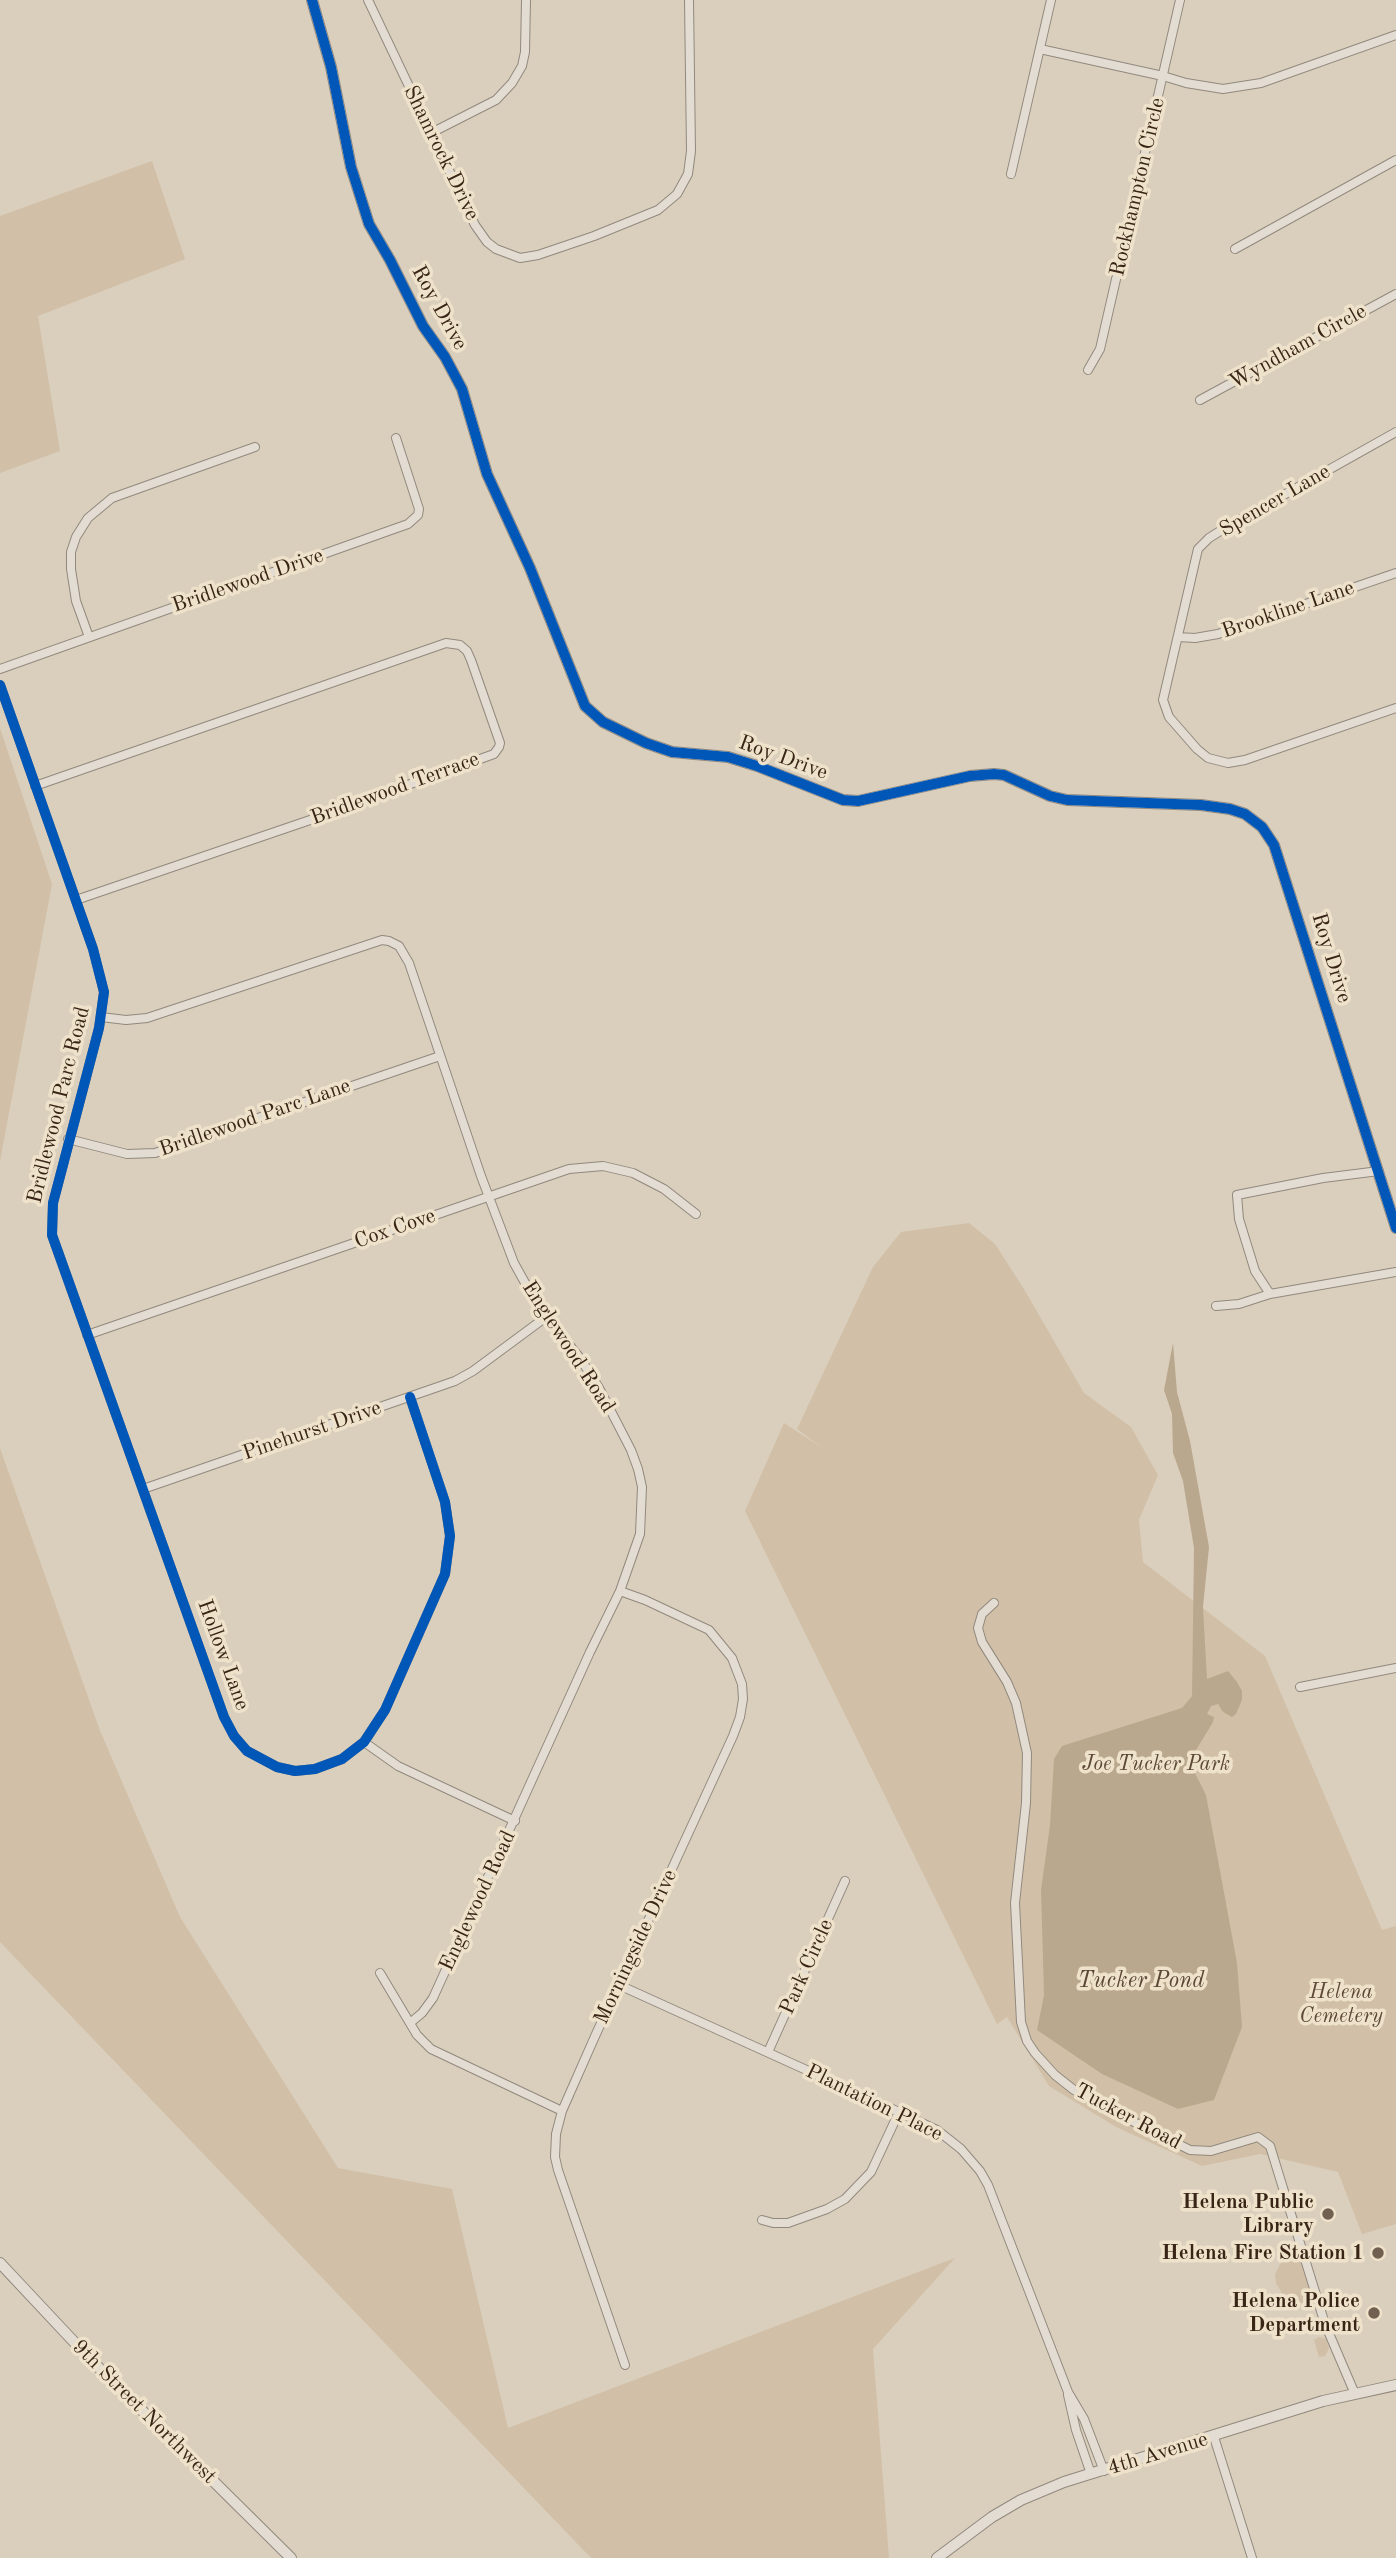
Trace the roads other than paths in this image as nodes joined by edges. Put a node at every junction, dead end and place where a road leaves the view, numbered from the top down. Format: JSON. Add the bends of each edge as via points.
{"nodes":[{"id":1,"x":312,"y":0,"type":"edge"},
{"id":2,"x":368,"y":0,"type":"edge"},
{"id":3,"x":526,"y":0,"type":"edge"},
{"id":4,"x":690,"y":0,"type":"edge"},
{"id":5,"x":1051,"y":0,"type":"edge"},
{"id":6,"x":1180,"y":0,"type":"edge"},
{"id":7,"x":1396,"y":35,"type":"edge"},
{"id":8,"x":1040,"y":49,"type":"junction"},
{"id":9,"x":1163,"y":76,"type":"junction"},
{"id":10,"x":431,"y":133,"type":"junction"},
{"id":11,"x":1396,"y":160,"type":"edge"},
{"id":12,"x":1011,"y":174,"type":"dead end"},
{"id":13,"x":1235,"y":249,"type":"dead end"},
{"id":14,"x":1396,"y":294,"type":"edge"},
{"id":15,"x":1088,"y":370,"type":"dead end"},
{"id":16,"x":1200,"y":400,"type":"dead end"},
{"id":17,"x":1396,"y":432,"type":"edge"},
{"id":18,"x":396,"y":438,"type":"dead end"},
{"id":19,"x":255,"y":447,"type":"dead end"},
{"id":20,"x":1396,"y":573,"type":"edge"},
{"id":21,"x":89,"y":637,"type":"junction"},
{"id":22,"x":1178,"y":637,"type":"junction"},
{"id":23,"x":0,"y":668,"type":"edge"},
{"id":24,"x":0,"y":685,"type":"edge"},
{"id":25,"x":1396,"y":708,"type":"edge"},
{"id":26,"x":35,"y":786,"type":"junction"},
{"id":27,"x":76,"y":900,"type":"junction"},
{"id":28,"x":101,"y":1017,"type":"junction"},
{"id":29,"x":440,"y":1056,"type":"junction"},
{"id":30,"x":68,"y":1139,"type":"junction"},
{"id":31,"x":1379,"y":1171,"type":"junction"},
{"id":32,"x":489,"y":1196,"type":"junction"},
{"id":33,"x":696,"y":1213,"type":"dead end"},
{"id":34,"x":1396,"y":1228,"type":"edge"},
{"id":35,"x":1396,"y":1272,"type":"edge"},
{"id":36,"x":1270,"y":1294,"type":"junction"},
{"id":37,"x":1216,"y":1306,"type":"dead end"},
{"id":38,"x":546,"y":1317,"type":"junction"},
{"id":39,"x":88,"y":1335,"type":"junction"},
{"id":40,"x":410,"y":1398,"type":"junction"},
{"id":41,"x":142,"y":1489,"type":"junction"},
{"id":42,"x":620,"y":1591,"type":"junction"},
{"id":43,"x":995,"y":1603,"type":"dead end"},
{"id":44,"x":1396,"y":1668,"type":"edge"},
{"id":45,"x":1300,"y":1686,"type":"dead end"},
{"id":46,"x":364,"y":1742,"type":"junction"},
{"id":47,"x":515,"y":1821,"type":"junction"},
{"id":48,"x":845,"y":1881,"type":"dead end"},
{"id":49,"x":380,"y":1973,"type":"dead end"},
{"id":50,"x":619,"y":1985,"type":"junction"},
{"id":51,"x":410,"y":2023,"type":"junction"},
{"id":52,"x":768,"y":2052,"type":"junction"},
{"id":53,"x":562,"y":2111,"type":"junction"},
{"id":54,"x":899,"y":2112,"type":"junction"},
{"id":55,"x":762,"y":2220,"type":"dead end"},
{"id":56,"x":0,"y":2263,"type":"edge"},
{"id":57,"x":625,"y":2365,"type":"dead end"},
{"id":58,"x":1396,"y":2385,"type":"edge"},
{"id":59,"x":1068,"y":2392,"type":"junction"},
{"id":60,"x":1355,"y":2394,"type":"junction"},
{"id":61,"x":1214,"y":2437,"type":"junction"},
{"id":62,"x":1104,"y":2471,"type":"junction"},
{"id":63,"x":1091,"y":2474,"type":"junction"},
{"id":64,"x":291,"y":2558,"type":"edge"},
{"id":65,"x":937,"y":2558,"type":"edge"},
{"id":66,"x":1252,"y":2558,"type":"edge"}],
"edges":[{"from":1,"to":31,"type":"street","name":"Roy Drive","via":[[369,224],[462,388],[487,474],[548,609],[580,699],[591,713],[625,734],[672,752],[730,758],[843,800],[858,801],[994,774],[1067,800],[1218,807],[1245,814],[1262,827],[1274,845]]},
{"from":2,"to":10,"type":"street","name":"Shamrock Drive"},
{"from":3,"to":10,"type":"street","via":[[525,52],[513,83],[496,100]]},
{"from":4,"to":10,"type":"street","name":"Shamrock Drive","via":[[690,164],[677,194],[658,210],[538,256],[511,256],[482,236]]},
{"from":5,"to":8,"type":"street"},
{"from":6,"to":9,"type":"street","name":"Rockhampton Circle"},
{"from":7,"to":9,"type":"street","via":[[1247,86],[1204,87]]},
{"from":8,"to":9,"type":"street"},
{"from":8,"to":12,"type":"street"},
{"from":9,"to":15,"type":"street","name":"Rockhampton Circle","via":[[1100,349]]},
{"from":11,"to":13,"type":"street"},
{"from":14,"to":16,"type":"street","name":"Wyndham Circle"},
{"from":17,"to":22,"type":"street","name":"Spencer Lane","via":[[1209,538],[1195,560]]},
{"from":18,"to":21,"type":"street","name":"Bridlewood Drive","via":[[419,509],[408,524]]},
{"from":19,"to":21,"type":"street","via":[[112,498],[94,511],[71,552],[76,601]]},
{"from":20,"to":22,"type":"street","name":"Brookline Lane","via":[[1218,634]]},
{"from":21,"to":23,"type":"street","name":"Bridlewood Drive"},
{"from":22,"to":25,"type":"street","name":"Spencer Lane","via":[[1164,694],[1166,711],[1208,758],[1245,760]]},
{"from":24,"to":26,"type":"street","name":"Bridlewood Parc Road"},
{"from":26,"to":27,"type":"street","name":"Bridlewood Parc Road"},
{"from":26,"to":27,"type":"street","name":"Bridlewood Terrace","via":[[446,643],[460,645],[471,660],[500,743],[494,754]]},
{"from":27,"to":28,"type":"street","name":"Bridlewood Parc Road","via":[[103,984]]},
{"from":28,"to":29,"type":"street","name":"Englewood Road","via":[[158,1016],[368,944],[389,941],[404,953]]},
{"from":28,"to":30,"type":"street","name":"Bridlewood Parc Road"},
{"from":29,"to":30,"type":"street","name":"Bridlewood Parc Lane","via":[[155,1153],[127,1154]]},
{"from":29,"to":32,"type":"street","name":"Englewood Road"},
{"from":30,"to":39,"type":"street","name":"Bridlewood Parc Road","via":[[51,1227]]},
{"from":31,"to":34,"type":"street","name":"Roy Drive"},
{"from":31,"to":36,"type":"street","via":[[1237,1195],[1248,1250]]},
{"from":32,"to":33,"type":"street","name":"Cox Cove","via":[[569,1169],[603,1166],[647,1179]]},
{"from":32,"to":38,"type":"street","name":"Englewood Road","via":[[514,1263]]},
{"from":32,"to":39,"type":"street","name":"Cox Cove"},
{"from":35,"to":36,"type":"street"},
{"from":36,"to":37,"type":"street"},
{"from":38,"to":40,"type":"street","name":"Pinehurst Drive","via":[[473,1371]]},
{"from":38,"to":42,"type":"street","name":"Englewood Road","via":[[594,1379],[638,1469],[640,1534]]},
{"from":39,"to":41,"type":"street","name":"Hollow Lane"},
{"from":40,"to":41,"type":"street","name":"Pinehurst Drive"},
{"from":40,"to":46,"type":"street","name":"Hollow Lane","via":[[445,1503],[448,1560],[408,1661]]},
{"from":41,"to":46,"type":"street","name":"Hollow Lane","via":[[224,1717],[239,1742],[277,1767],[305,1771],[342,1759]]},
{"from":42,"to":47,"type":"street","name":"Englewood Road"},
{"from":42,"to":50,"type":"street","name":"Morningside Drive","via":[[709,1630],[732,1658],[743,1699],[733,1736]]},
{"from":43,"to":60,"type":"street","name":"Tucker Road","via":[[982,1614],[978,1628],[1016,1703],[1027,1753],[1015,1903],[1021,2022],[1027,2041],[1074,2090],[1190,2150],[1211,2151],[1258,2137],[1270,2146],[1325,2325]]},
{"from":44,"to":45,"type":"street"},
{"from":46,"to":47,"type":"street","via":[[398,1766]]},
{"from":47,"to":51,"type":"street","name":"Englewood Road","via":[[433,1998]]},
{"from":48,"to":52,"type":"street","name":"Park Circle"},
{"from":49,"to":51,"type":"street"},
{"from":50,"to":52,"type":"street","name":"Plantation Place"},
{"from":50,"to":53,"type":"street","name":"Morningside Drive"},
{"from":51,"to":53,"type":"street","via":[[438,2054]]},
{"from":52,"to":54,"type":"street","name":"Plantation Place"},
{"from":53,"to":57,"type":"street","name":"Morningside Drive","via":[[555,2146],[558,2170]]},
{"from":54,"to":55,"type":"street","via":[[871,2172],[845,2199],[788,2223]]},
{"from":54,"to":59,"type":"street","name":"Plantation Place","via":[[937,2130],[980,2171]]},
{"from":56,"to":64,"type":"street","name":"9th Street Northwest","via":[[90,2360]]},
{"from":58,"to":60,"type":"street","name":"4th Avenue"},
{"from":59,"to":62,"type":"street","name":"Plantation Place"},
{"from":59,"to":63,"type":"street","name":"Plantation Place"},
{"from":60,"to":61,"type":"street","name":"4th Avenue"},
{"from":61,"to":62,"type":"street","name":"4th Avenue"},
{"from":61,"to":66,"type":"street"},
{"from":62,"to":63,"type":"street","name":"4th Avenue"},
{"from":63,"to":65,"type":"street","name":"4th Avenue","via":[[1021,2500]]}]}
